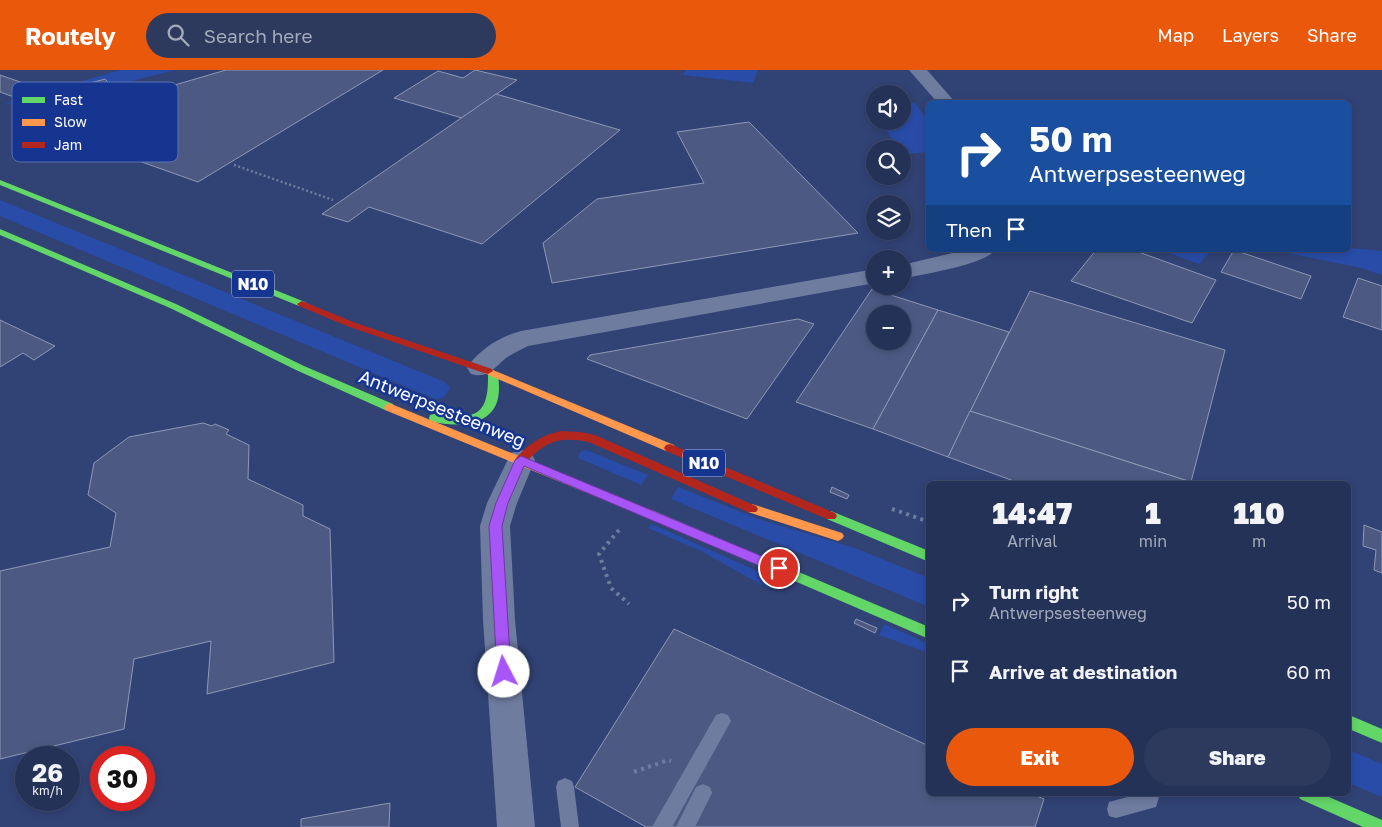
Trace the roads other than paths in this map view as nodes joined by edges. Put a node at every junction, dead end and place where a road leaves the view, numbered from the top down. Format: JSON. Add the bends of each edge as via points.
{"nodes":[{"id":1,"x":918,"y":70,"type":"edge"},
{"id":2,"x":944,"y":100,"type":"edge"},
{"id":3,"x":0,"y":182,"type":"edge"},
{"id":4,"x":0,"y":232,"type":"edge"},
{"id":5,"x":979,"y":252,"type":"edge"},
{"id":6,"x":911,"y":270,"type":"edge"},
{"id":7,"x":866,"y":278,"type":"edge"},
{"id":8,"x":486,"y":371,"type":"junction"},
{"id":9,"x":400,"y":412,"type":"junction"},
{"id":10,"x":521,"y":460,"type":"junction"},
{"id":11,"x":848,"y":539,"type":"dead end"},
{"id":12,"x":874,"y":547,"type":"dead end"},
{"id":13,"x":926,"y":556,"type":"edge"},
{"id":14,"x":926,"y":560,"type":"edge"},
{"id":15,"x":926,"y":632,"type":"edge"},
{"id":16,"x":722,"y":721,"type":"dead end"},
{"id":17,"x":1351,"y":723,"type":"edge"},
{"id":18,"x":1382,"y":736,"type":"edge"},
{"id":19,"x":565,"y":787,"type":"dead end"},
{"id":20,"x":704,"y":793,"type":"dead end"},
{"id":21,"x":1151,"y":796,"type":"edge"},
{"id":22,"x":1310,"y":796,"type":"edge"},
{"id":23,"x":1116,"y":809,"type":"dead end"},
{"id":24,"x":516,"y":827,"type":"edge"},
{"id":25,"x":570,"y":827,"type":"edge"},
{"id":26,"x":661,"y":827,"type":"edge"},
{"id":27,"x":686,"y":827,"type":"edge"},
{"id":28,"x":1381,"y":827,"type":"edge"}],
"edges":[{"from":1,"to":2,"type":"street"},
{"from":3,"to":8,"type":"main road","number":"N10","via":[[350,324]]},
{"from":4,"to":9,"type":"main road","name":"Antwerpsesteenweg","via":[[173,306]]},
{"from":5,"to":6,"type":"street"},
{"from":7,"to":8,"type":"street","via":[[521,339],[498,352]]},
{"from":8,"to":9,"type":"main road","via":[[496,391],[495,400],[490,410],[474,419],[452,422]]},
{"from":8,"to":13,"type":"main road","number":"N10"},
{"from":9,"to":10,"type":"main road","name":"Antwerpsesteenweg"},
{"from":10,"to":11,"type":"main road","number":"N10","via":[[530,448],[556,434],[591,438],[740,506]]},
{"from":10,"to":15,"type":"main road","name":"Antwerpsesteenweg"},
{"from":10,"to":24,"type":"street","via":[[502,503],[496,526],[499,620]]},
{"from":12,"to":14,"type":"main road"},
{"from":16,"to":26,"type":"lane"},
{"from":17,"to":18,"type":"main road"},
{"from":19,"to":25,"type":"lane"},
{"from":20,"to":27,"type":"lane"},
{"from":21,"to":23,"type":"lane","via":[[1150,800]]},
{"from":22,"to":28,"type":"main road"}]}
